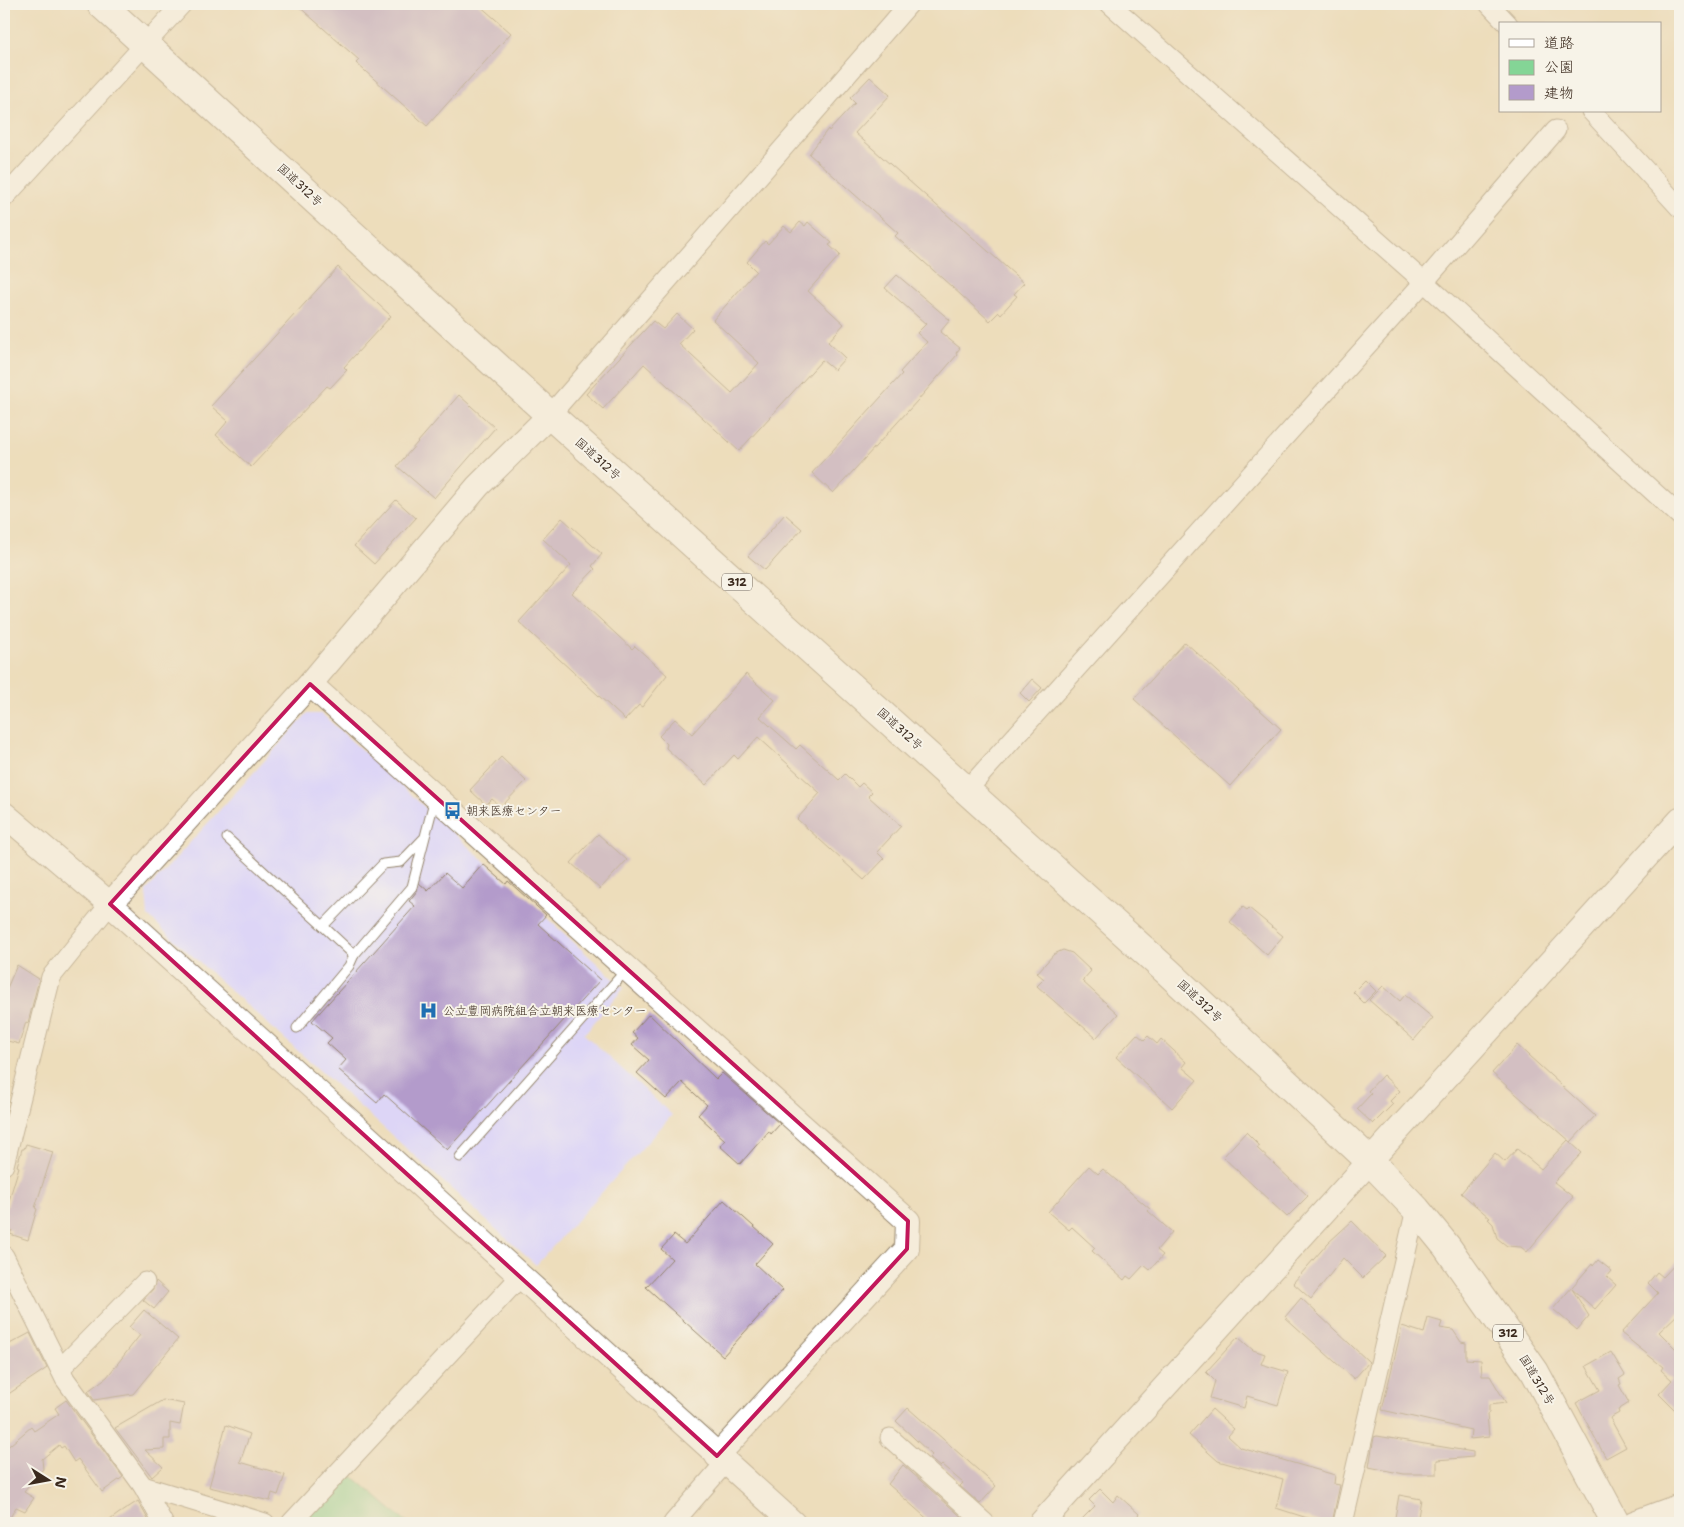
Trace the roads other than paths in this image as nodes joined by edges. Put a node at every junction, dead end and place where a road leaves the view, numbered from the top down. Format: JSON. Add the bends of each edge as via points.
{"nodes":[{"id":1,"x":101,"y":4,"type":"edge"},
{"id":2,"x":182,"y":4,"type":"edge"},
{"id":3,"x":909,"y":4,"type":"edge"},
{"id":4,"x":1110,"y":4,"type":"edge"},
{"id":5,"x":1489,"y":4,"type":"edge"},
{"id":6,"x":1506,"y":22,"type":"edge"},
{"id":7,"x":146,"y":44,"type":"junction"},
{"id":8,"x":1591,"y":112,"type":"edge"},
{"id":9,"x":1556,"y":130,"type":"dead end"},
{"id":10,"x":4,"y":198,"type":"edge"},
{"id":11,"x":1680,"y":208,"type":"edge"},
{"id":12,"x":1424,"y":282,"type":"junction"},
{"id":13,"x":550,"y":415,"type":"junction"},
{"id":14,"x":1680,"y":516,"type":"edge"},
{"id":15,"x":310,"y":684,"type":"junction"},
{"id":16,"x":968,"y":789,"type":"junction"},
{"id":17,"x":436,"y":796,"type":"junction"},
{"id":18,"x":4,"y":814,"type":"edge"},
{"id":19,"x":1680,"y":820,"type":"edge"},
{"id":20,"x":425,"y":837,"type":"junction"},
{"id":21,"x":227,"y":838,"type":"dead end"},
{"id":22,"x":110,"y":904,"type":"junction"},
{"id":23,"x":323,"y":926,"type":"junction"},
{"id":24,"x":354,"y":955,"type":"junction"},
{"id":25,"x":627,"y":969,"type":"junction"},
{"id":26,"x":297,"y":1028,"type":"dead end"},
{"id":27,"x":460,"y":1157,"type":"dead end"},
{"id":28,"x":1371,"y":1162,"type":"junction"},
{"id":29,"x":4,"y":1165,"type":"edge"},
{"id":30,"x":1416,"y":1209,"type":"junction"},
{"id":31,"x":4,"y":1256,"type":"edge"},
{"id":32,"x":520,"y":1277,"type":"junction"},
{"id":33,"x":145,"y":1282,"type":"dead end"},
{"id":34,"x":60,"y":1369,"type":"junction"},
{"id":35,"x":890,"y":1438,"type":"dead end"},
{"id":36,"x":721,"y":1459,"type":"junction"},
{"id":37,"x":143,"y":1486,"type":"junction"},
{"id":38,"x":1680,"y":1506,"type":"edge"},
{"id":39,"x":162,"y":1523,"type":"edge"},
{"id":40,"x":265,"y":1523,"type":"edge"},
{"id":41,"x":291,"y":1523,"type":"edge"},
{"id":42,"x":673,"y":1523,"type":"edge"},
{"id":43,"x":793,"y":1523,"type":"edge"},
{"id":44,"x":984,"y":1523,"type":"edge"},
{"id":45,"x":1041,"y":1523,"type":"edge"},
{"id":46,"x":1343,"y":1523,"type":"edge"},
{"id":47,"x":1616,"y":1523,"type":"edge"},
{"id":48,"x":1634,"y":1523,"type":"edge"}],
"edges":[{"from":1,"to":7,"type":"highway","name":"国道312号","number":"312"},
{"from":2,"to":7,"type":"street"},
{"from":3,"to":13,"type":"street"},
{"from":4,"to":12,"type":"street"},
{"from":5,"to":6,"type":"street"},
{"from":7,"to":10,"type":"street"},
{"from":7,"to":13,"type":"highway","name":"国道312号","number":"312"},
{"from":8,"to":11,"type":"street"},
{"from":9,"to":12,"type":"street"},
{"from":12,"to":14,"type":"street"},
{"from":12,"to":16,"type":"street"},
{"from":13,"to":15,"type":"street","via":[[478,486]]},
{"from":13,"to":16,"type":"highway","name":"国道312号","number":"312"},
{"from":15,"to":17,"type":"street"},
{"from":15,"to":22,"type":"street"},
{"from":16,"to":28,"type":"highway","name":"国道312号","number":"312"},
{"from":17,"to":20,"type":"lane"},
{"from":17,"to":25,"type":"street"},
{"from":18,"to":22,"type":"street"},
{"from":19,"to":28,"type":"street"},
{"from":20,"to":23,"type":"lane","via":[[401,862],[383,864]]},
{"from":20,"to":24,"type":"lane","via":[[412,887]]},
{"from":21,"to":23,"type":"lane"},
{"from":22,"to":29,"type":"street","via":[[51,977]]},
{"from":22,"to":32,"type":"street"},
{"from":23,"to":24,"type":"lane"},
{"from":24,"to":26,"type":"lane","via":[[349,966]]},
{"from":25,"to":27,"type":"lane"},
{"from":25,"to":36,"type":"street","via":[[908,1221],[907,1249]]},
{"from":28,"to":30,"type":"highway","name":"国道312号","number":"312"},
{"from":28,"to":45,"type":"street"},
{"from":30,"to":46,"type":"street"},
{"from":30,"to":47,"type":"highway","name":"国道312号","number":"312","via":[[1447,1247],[1535,1372]]},
{"from":31,"to":34,"type":"street"},
{"from":32,"to":36,"type":"street"},
{"from":32,"to":41,"type":"street"},
{"from":33,"to":34,"type":"street"},
{"from":34,"to":37,"type":"street"},
{"from":35,"to":44,"type":"street"},
{"from":36,"to":42,"type":"street"},
{"from":36,"to":43,"type":"street"},
{"from":37,"to":39,"type":"street"},
{"from":37,"to":40,"type":"street"},
{"from":38,"to":48,"type":"street"}]}
